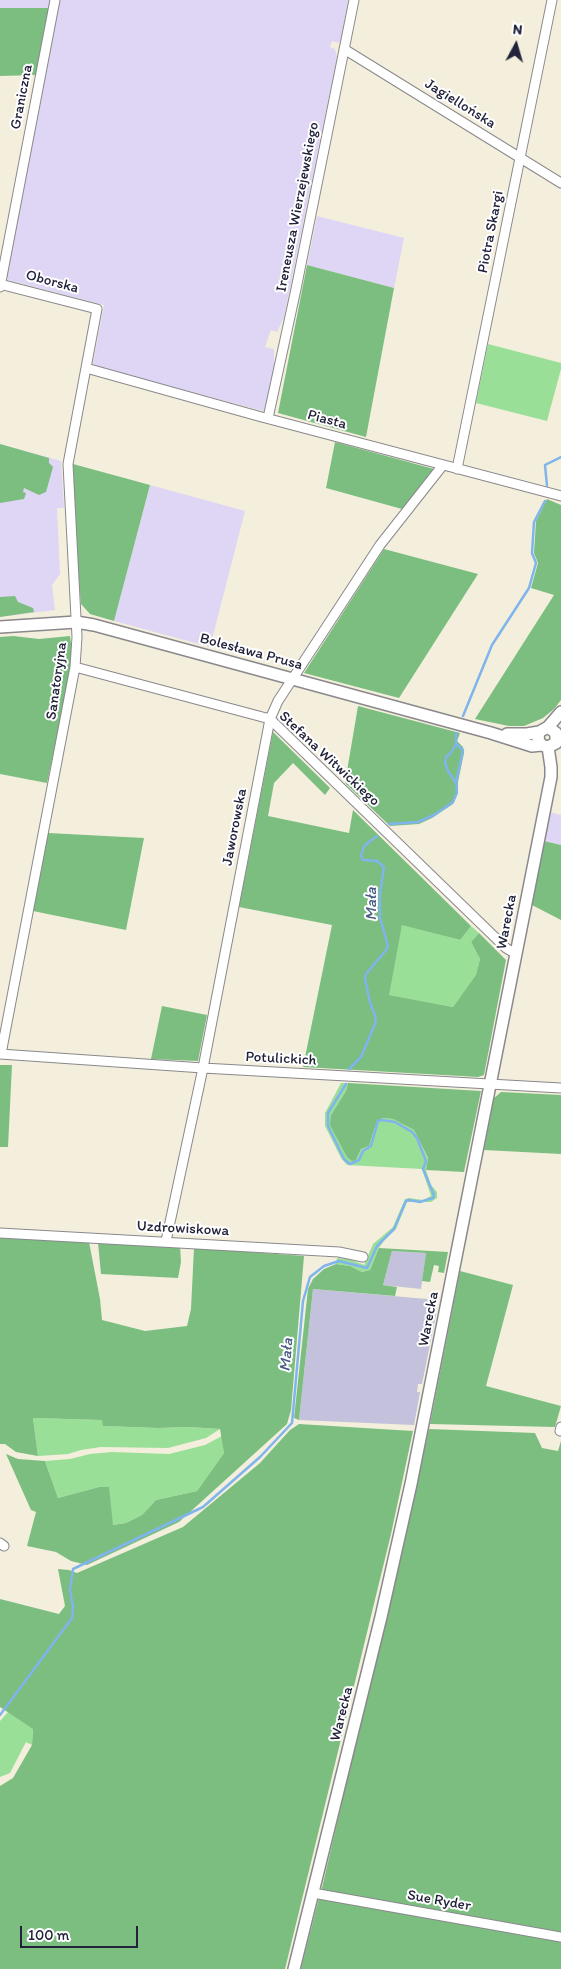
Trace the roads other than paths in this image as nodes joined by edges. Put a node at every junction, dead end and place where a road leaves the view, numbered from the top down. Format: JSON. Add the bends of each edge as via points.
{"nodes":[{"id":1,"x":55,"y":0,"type":"edge"},
{"id":2,"x":354,"y":0,"type":"edge"},
{"id":3,"x":552,"y":0,"type":"edge"},
{"id":4,"x":344,"y":49,"type":"junction"},
{"id":5,"x":519,"y":158,"type":"junction"},
{"id":6,"x":561,"y":183,"type":"edge"},
{"id":7,"x":0,"y":285,"type":"edge"},
{"id":8,"x":97,"y":308,"type":"joint"},
{"id":9,"x":86,"y":368,"type":"junction"},
{"id":10,"x":268,"y":418,"type":"junction"},
{"id":11,"x":443,"y":465,"type":"junction"},
{"id":12,"x":457,"y":469,"type":"junction"},
{"id":13,"x":561,"y":496,"type":"edge"},
{"id":14,"x":76,"y":622,"type":"junction"},
{"id":15,"x":0,"y":627,"type":"edge"},
{"id":16,"x":75,"y":667,"type":"junction"},
{"id":17,"x":294,"y":679,"type":"junction"},
{"id":18,"x":561,"y":712,"type":"edge"},
{"id":19,"x":270,"y":719,"type":"junction"},
{"id":20,"x":551,"y":737,"type":"edge"},
{"id":21,"x":516,"y":954,"type":"junction"},
{"id":22,"x":1,"y":1054,"type":"edge"},
{"id":23,"x":203,"y":1068,"type":"junction"},
{"id":24,"x":490,"y":1085,"type":"junction"},
{"id":25,"x":561,"y":1088,"type":"edge"},
{"id":26,"x":0,"y":1232,"type":"edge"},
{"id":27,"x":166,"y":1241,"type":"junction"},
{"id":28,"x":363,"y":1257,"type":"dead end"},
{"id":29,"x":313,"y":1893,"type":"junction"},
{"id":30,"x":561,"y":1937,"type":"edge"},
{"id":31,"x":294,"y":1969,"type":"edge"}],
"edges":[{"from":1,"to":7,"type":"street","name":"Graniczna"},
{"from":2,"to":4,"type":"street","name":"Ireneusza Wierzejewskiego"},
{"from":3,"to":5,"type":"street","name":"Piotra Skargi"},
{"from":4,"to":5,"type":"street","name":"Jagiellońska"},
{"from":4,"to":10,"type":"street","name":"Ireneusza Wierzejewskiego"},
{"from":5,"to":6,"type":"street","name":"Jagiellońska"},
{"from":5,"to":12,"type":"street","name":"Piotra Skargi"},
{"from":7,"to":8,"type":"street","name":"Oborska"},
{"from":8,"to":9,"type":"street","name":"Sanatoryjna"},
{"from":9,"to":10,"type":"street","name":"Piasta"},
{"from":9,"to":14,"type":"street","name":"Sanatoryjna","via":[[68,464]]},
{"from":10,"to":11,"type":"street","name":"Piasta"},
{"from":11,"to":12,"type":"street","name":"Piasta"},
{"from":11,"to":17,"type":"street","name":"Jaworowska","via":[[380,545]]},
{"from":12,"to":13,"type":"street","name":"Piasta"},
{"from":14,"to":15,"type":"street","name":"Bolesława Prusa"},
{"from":14,"to":16,"type":"street","name":"Sanatoryjna"},
{"from":14,"to":17,"type":"street","name":"Bolesława Prusa"},
{"from":16,"to":19,"type":"street","name":"Stefana Witwickiego"},
{"from":16,"to":22,"type":"street","name":"Sanatoryjna"},
{"from":17,"to":19,"type":"street","name":"Jaworowska"},
{"from":17,"to":20,"type":"street","name":"Bolesława Prusa","via":[[490,733]]},
{"from":18,"to":20,"type":"street"},
{"from":19,"to":21,"type":"street","name":"Stefana Witwickiego","via":[[506,948]]},
{"from":19,"to":23,"type":"street","name":"Jaworowska"},
{"from":20,"to":21,"type":"street","name":"Warecka","via":[[551,777]]},
{"from":21,"to":24,"type":"street","name":"Warecka"},
{"from":22,"to":23,"type":"street","name":"Potulickich"},
{"from":23,"to":24,"type":"street","name":"Potulickich"},
{"from":23,"to":27,"type":"street","name":"Jaworowska"},
{"from":24,"to":25,"type":"street","name":"Potulickich"},
{"from":24,"to":29,"type":"street","name":"Warecka","via":[[411,1484]]},
{"from":26,"to":27,"type":"street","name":"Uzdrowiskowa"},
{"from":27,"to":28,"type":"street","name":"Uzdrowiskowa","via":[[339,1252]]},
{"from":29,"to":30,"type":"street","name":"Sue Ryder"},
{"from":29,"to":31,"type":"street","name":"Warecka"}]}
